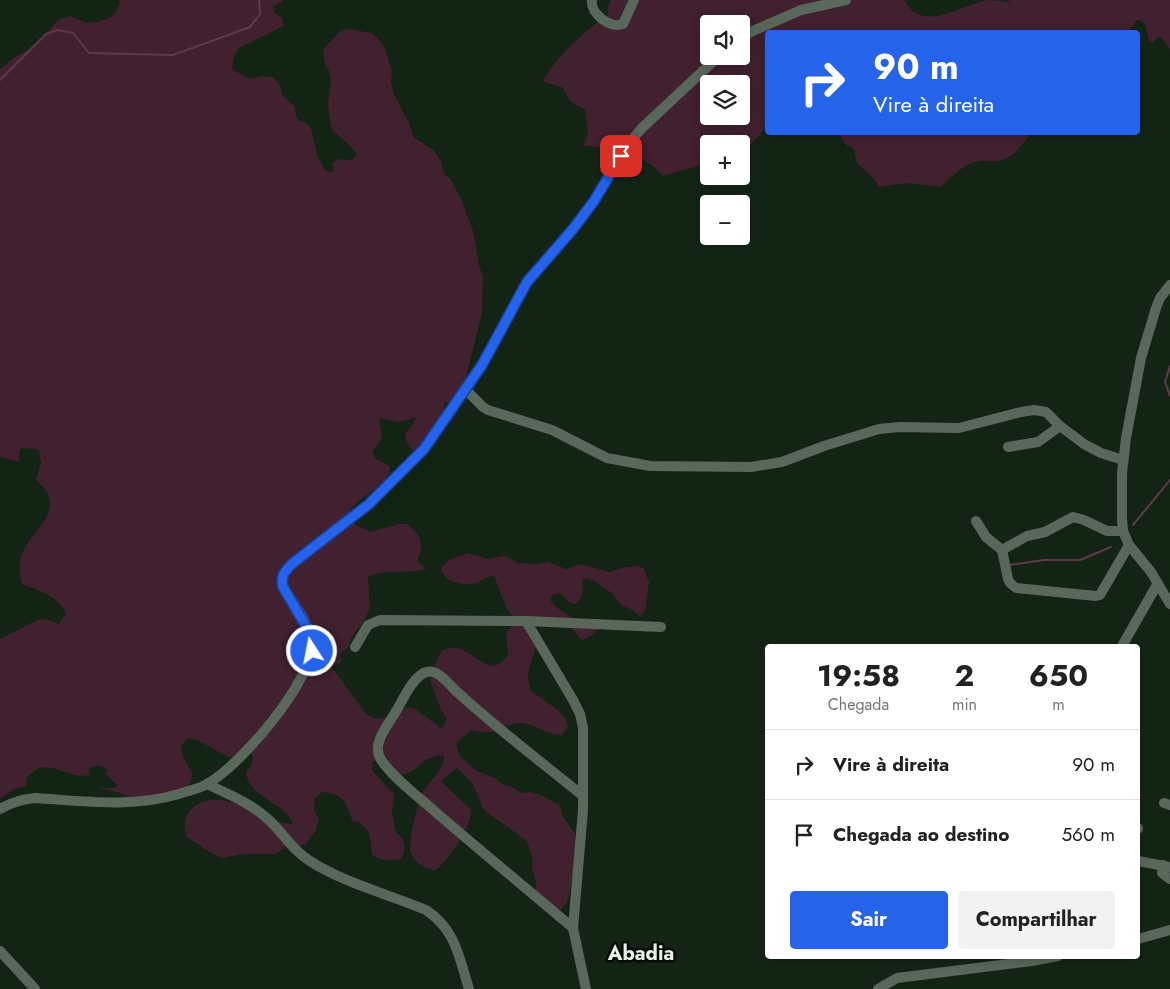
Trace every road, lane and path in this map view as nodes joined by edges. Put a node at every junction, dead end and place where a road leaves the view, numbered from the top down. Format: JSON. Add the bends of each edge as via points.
{"nodes":[{"id":1,"x":592,"y":0,"type":"edge"},
{"id":2,"x":634,"y":0,"type":"edge"},
{"id":3,"x":846,"y":0,"type":"edge"},
{"id":4,"x":750,"y":32,"type":"edge"},
{"id":5,"x":708,"y":65,"type":"edge"},
{"id":6,"x":1170,"y":285,"type":"edge"},
{"id":7,"x":466,"y":390,"type":"junction"},
{"id":8,"x":1060,"y":426,"type":"junction"},
{"id":9,"x":1008,"y":447,"type":"dead end"},
{"id":10,"x":1123,"y":460,"type":"junction"},
{"id":11,"x":976,"y":521,"type":"dead end"},
{"id":12,"x":1123,"y":531,"type":"junction"},
{"id":13,"x":1129,"y":545,"type":"junction"},
{"id":14,"x":1002,"y":550,"type":"junction"},
{"id":15,"x":1158,"y":583,"type":"junction"},
{"id":16,"x":1170,"y":604,"type":"edge"},
{"id":17,"x":526,"y":621,"type":"junction"},
{"id":18,"x":661,"y":628,"type":"dead end"},
{"id":19,"x":1123,"y":644,"type":"edge"},
{"id":20,"x":355,"y":647,"type":"dead end"},
{"id":21,"x":207,"y":784,"type":"junction"},
{"id":22,"x":583,"y":796,"type":"junction"},
{"id":23,"x":0,"y":809,"type":"edge"},
{"id":24,"x":1140,"y":861,"type":"edge"},
{"id":25,"x":1166,"y":866,"type":"edge"},
{"id":26,"x":1170,"y":879,"type":"edge"},
{"id":27,"x":574,"y":905,"type":"junction"},
{"id":28,"x":555,"y":913,"type":"junction"},
{"id":29,"x":573,"y":928,"type":"junction"},
{"id":30,"x":1170,"y":930,"type":"edge"},
{"id":31,"x":1140,"y":938,"type":"edge"},
{"id":32,"x":0,"y":951,"type":"edge"},
{"id":33,"x":1042,"y":959,"type":"edge"},
{"id":34,"x":35,"y":989,"type":"edge"},
{"id":35,"x":469,"y":989,"type":"edge"},
{"id":36,"x":586,"y":989,"type":"edge"},
{"id":37,"x":878,"y":989,"type":"edge"}],
"edges":[{"from":1,"to":2,"type":"street","via":[[594,12],[617,26],[623,24]]},
{"from":3,"to":4,"type":"street","via":[[801,10]]},
{"from":5,"to":7,"type":"street","via":[[629,143],[594,201],[527,282]]},
{"from":6,"to":10,"type":"street","via":[[1156,308],[1141,358]]},
{"from":7,"to":8,"type":"street","via":[[488,410],[552,430],[608,458],[650,466],[767,465],[879,429],[959,428],[1034,410],[1046,412]]},
{"from":7,"to":21,"type":"street","via":[[424,449],[394,480],[286,570],[282,578],[283,587],[312,636],[312,651],[279,714],[228,769]]},
{"from":8,"to":9,"type":"street","via":[[1038,442]]},
{"from":8,"to":10,"type":"street","via":[[1084,444]]},
{"from":10,"to":12,"type":"street"},
{"from":11,"to":14,"type":"street","via":[[986,537]]},
{"from":12,"to":13,"type":"street"},
{"from":12,"to":14,"type":"street","via":[[1108,531],[1073,517],[1046,532],[1021,538]]},
{"from":13,"to":14,"type":"street","via":[[1103,591],[1096,596],[1016,588],[1008,579]]},
{"from":13,"to":15,"type":"street"},
{"from":15,"to":16,"type":"street"},
{"from":15,"to":19,"type":"street"},
{"from":17,"to":18,"type":"street"},
{"from":17,"to":20,"type":"street","via":[[380,620],[368,625]]},
{"from":17,"to":22,"type":"street","via":[[580,714]]},
{"from":21,"to":23,"type":"street","via":[[147,801],[126,803],[36,798],[17,801]]},
{"from":21,"to":35,"type":"street","via":[[262,814],[292,848],[310,861],[438,918],[454,943]]},
{"from":22,"to":27,"type":"street"},
{"from":22,"to":28,"type":"street","via":[[433,672],[420,675],[412,684],[381,736],[378,747],[380,759],[408,788]]},
{"from":24,"to":25,"type":"street"},
{"from":25,"to":26,"type":"street","via":[[1162,873]]},
{"from":27,"to":28,"type":"street","via":[[565,912]]},
{"from":27,"to":29,"type":"street"},
{"from":28,"to":29,"type":"street"},
{"from":29,"to":36,"type":"street"},
{"from":30,"to":31,"type":"street"},
{"from":32,"to":34,"type":"street"},
{"from":33,"to":37,"type":"street","via":[[897,978]]}]}
